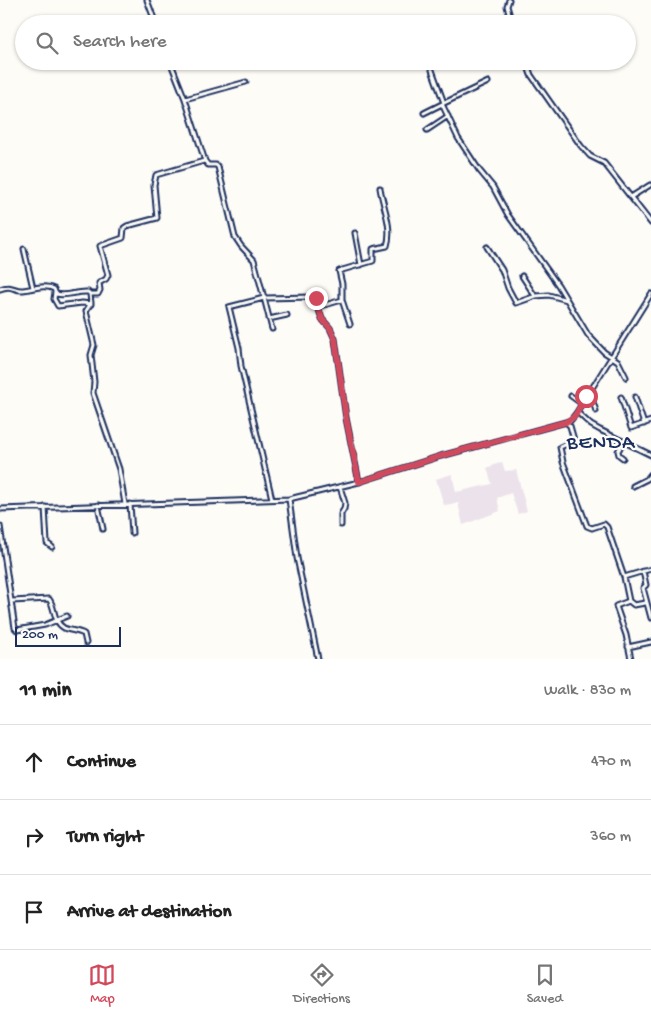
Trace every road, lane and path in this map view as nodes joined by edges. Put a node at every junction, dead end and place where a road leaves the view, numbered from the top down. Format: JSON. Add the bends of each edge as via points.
{"nodes":[{"id":1,"x":147,"y":0,"type":"edge"},
{"id":2,"x":509,"y":0,"type":"edge"},
{"id":3,"x":153,"y":15,"type":"edge"},
{"id":4,"x":510,"y":15,"type":"edge"},
{"id":5,"x":173,"y":70,"type":"edge"},
{"id":6,"x":432,"y":70,"type":"dead end"},
{"id":7,"x":529,"y":70,"type":"edge"},
{"id":8,"x":246,"y":82,"type":"dead end"},
{"id":9,"x":488,"y":82,"type":"dead end"},
{"id":10,"x":185,"y":100,"type":"junction"},
{"id":11,"x":443,"y":103,"type":"junction"},
{"id":12,"x":424,"y":113,"type":"dead end"},
{"id":13,"x":448,"y":116,"type":"junction"},
{"id":14,"x":427,"y":130,"type":"dead end"},
{"id":15,"x":204,"y":161,"type":"junction"},
{"id":16,"x":650,"y":186,"type":"dead end"},
{"id":17,"x":380,"y":188,"type":"dead end"},
{"id":18,"x":631,"y":197,"type":"junction"},
{"id":19,"x":651,"y":223,"type":"edge"},
{"id":20,"x":354,"y":233,"type":"dead end"},
{"id":21,"x":487,"y":247,"type":"dead end"},
{"id":22,"x":24,"y":249,"type":"dead end"},
{"id":23,"x":361,"y":265,"type":"junction"},
{"id":24,"x":522,"y":276,"type":"dead end"},
{"id":25,"x":33,"y":288,"type":"junction"},
{"id":26,"x":0,"y":289,"type":"edge"},
{"id":27,"x":55,"y":291,"type":"junction"},
{"id":28,"x":90,"y":294,"type":"junction"},
{"id":29,"x":651,"y":294,"type":"edge"},
{"id":30,"x":534,"y":296,"type":"junction"},
{"id":31,"x":264,"y":298,"type":"junction"},
{"id":32,"x":342,"y":300,"type":"junction"},
{"id":33,"x":567,"y":300,"type":"junction"},
{"id":34,"x":90,"y":304,"type":"junction"},
{"id":35,"x":318,"y":307,"type":"junction"},
{"id":36,"x":287,"y":315,"type":"dead end"},
{"id":37,"x":269,"y":319,"type":"junction"},
{"id":38,"x":350,"y":324,"type":"dead end"},
{"id":39,"x":272,"y":329,"type":"dead end"},
{"id":40,"x":613,"y":357,"type":"junction"},
{"id":41,"x":626,"y":377,"type":"dead end"},
{"id":42,"x":570,"y":396,"type":"dead end"},
{"id":43,"x":586,"y":396,"type":"junction"},
{"id":44,"x":621,"y":397,"type":"dead end"},
{"id":45,"x":635,"y":397,"type":"dead end"},
{"id":46,"x":582,"y":404,"type":"junction"},
{"id":47,"x":596,"y":411,"type":"dead end"},
{"id":48,"x":577,"y":412,"type":"junction"},
{"id":49,"x":651,"y":421,"type":"edge"},
{"id":50,"x":566,"y":422,"type":"junction"},
{"id":51,"x":644,"y":424,"type":"junction"},
{"id":52,"x":624,"y":440,"type":"junction"},
{"id":53,"x":651,"y":455,"type":"edge"},
{"id":54,"x":623,"y":458,"type":"dead end"},
{"id":55,"x":651,"y":474,"type":"edge"},
{"id":56,"x":359,"y":482,"type":"junction"},
{"id":57,"x":633,"y":486,"type":"dead end"},
{"id":58,"x":340,"y":487,"type":"junction"},
{"id":59,"x":272,"y":499,"type":"junction"},
{"id":60,"x":289,"y":499,"type":"junction"},
{"id":61,"x":127,"y":504,"type":"junction"},
{"id":62,"x":98,"y":505,"type":"junction"},
{"id":63,"x":45,"y":507,"type":"junction"},
{"id":64,"x":0,"y":508,"type":"edge"},
{"id":65,"x":341,"y":524,"type":"dead end"},
{"id":66,"x":0,"y":526,"type":"edge"},
{"id":67,"x":103,"y":529,"type":"dead end"},
{"id":68,"x":132,"y":533,"type":"dead end"},
{"id":69,"x":52,"y":547,"type":"dead end"},
{"id":70,"x":651,"y":568,"type":"edge"},
{"id":71,"x":642,"y":571,"type":"junction"},
{"id":72,"x":624,"y":577,"type":"junction"},
{"id":73,"x":12,"y":601,"type":"junction"},
{"id":74,"x":629,"y":601,"type":"junction"},
{"id":75,"x":646,"y":603,"type":"junction"},
{"id":76,"x":649,"y":610,"type":"edge"},
{"id":77,"x":67,"y":616,"type":"dead end"},
{"id":78,"x":651,"y":618,"type":"edge"},
{"id":79,"x":56,"y":620,"type":"junction"},
{"id":80,"x":651,"y":642,"type":"edge"},
{"id":81,"x":86,"y":643,"type":"dead end"},
{"id":82,"x":628,"y":646,"type":"junction"},
{"id":83,"x":318,"y":659,"type":"edge"},
{"id":84,"x":631,"y":659,"type":"edge"}],
"edges":[{"from":1,"to":3,"type":"street"},
{"from":2,"to":4,"type":"street"},
{"from":5,"to":10,"type":"street"},
{"from":6,"to":11,"type":"street"},
{"from":7,"to":18,"type":"street","via":[[581,146],[590,156],[604,163]]},
{"from":8,"to":10,"type":"street"},
{"from":9,"to":11,"type":"street"},
{"from":10,"to":15,"type":"street"},
{"from":11,"to":12,"type":"street"},
{"from":11,"to":13,"type":"street"},
{"from":13,"to":14,"type":"street"},
{"from":13,"to":33,"type":"street","via":[[458,138],[493,187],[508,216]]},
{"from":15,"to":28,"type":"street","via":[[156,175],[157,218],[127,226],[123,238],[100,245],[107,277],[99,283],[98,294]]},
{"from":15,"to":31,"type":"street","via":[[218,167],[236,237],[254,260]]},
{"from":16,"to":18,"type":"street"},
{"from":17,"to":23,"type":"street","via":[[390,239],[387,246],[373,249],[374,261]]},
{"from":18,"to":19,"type":"street"},
{"from":20,"to":23,"type":"street"},
{"from":21,"to":30,"type":"street","via":[[502,270],[513,301],[518,304]]},
{"from":22,"to":25,"type":"street"},
{"from":23,"to":32,"type":"street","via":[[339,272]]},
{"from":24,"to":30,"type":"street"},
{"from":25,"to":26,"type":"street","via":[[20,291],[10,287]]},
{"from":25,"to":27,"type":"street","via":[[51,287]]},
{"from":27,"to":28,"type":"street","via":[[65,296],[81,292]]},
{"from":27,"to":34,"type":"street","via":[[53,295],[58,306]]},
{"from":28,"to":34,"type":"street"},
{"from":29,"to":40,"type":"street"},
{"from":30,"to":33,"type":"street"},
{"from":31,"to":35,"type":"street","via":[[316,298]]},
{"from":31,"to":37,"type":"street"},
{"from":31,"to":59,"type":"street","via":[[228,307]]},
{"from":32,"to":35,"type":"street"},
{"from":32,"to":38,"type":"street"},
{"from":33,"to":40,"type":"street","via":[[588,335]]},
{"from":34,"to":61,"type":"street","via":[[86,311],[94,345],[91,355],[93,393],[119,469]]},
{"from":35,"to":56,"type":"street","via":[[335,339]]},
{"from":36,"to":37,"type":"street"},
{"from":37,"to":39,"type":"street"},
{"from":40,"to":41,"type":"street"},
{"from":40,"to":43,"type":"street"},
{"from":42,"to":46,"type":"street"},
{"from":43,"to":46,"type":"street"},
{"from":43,"to":47,"type":"street"},
{"from":44,"to":51,"type":"street","via":[[631,428]]},
{"from":45,"to":51,"type":"street"},
{"from":46,"to":48,"type":"street"},
{"from":48,"to":50,"type":"street"},
{"from":48,"to":52,"type":"street","via":[[596,428]]},
{"from":49,"to":51,"type":"street"},
{"from":50,"to":56,"type":"street"},
{"from":50,"to":72,"type":"street","via":[[574,440],[560,446],[560,451],[584,519],[590,528],[606,525]]},
{"from":52,"to":53,"type":"street"},
{"from":52,"to":54,"type":"street","via":[[618,451]]},
{"from":55,"to":57,"type":"street"},
{"from":56,"to":58,"type":"street"},
{"from":58,"to":60,"type":"street"},
{"from":58,"to":65,"type":"street","via":[[345,503]]},
{"from":59,"to":60,"type":"street"},
{"from":59,"to":61,"type":"street"},
{"from":60,"to":83,"type":"street","via":[[297,558]]},
{"from":61,"to":62,"type":"street"},
{"from":61,"to":68,"type":"street"},
{"from":62,"to":63,"type":"street"},
{"from":62,"to":67,"type":"street"},
{"from":63,"to":64,"type":"street"},
{"from":63,"to":69,"type":"street","via":[[47,543]]},
{"from":66,"to":73,"type":"street"},
{"from":70,"to":71,"type":"street"},
{"from":71,"to":72,"type":"street"},
{"from":71,"to":75,"type":"street"},
{"from":72,"to":74,"type":"street"},
{"from":73,"to":79,"type":"street","via":[[49,599]]},
{"from":73,"to":79,"type":"street","via":[[16,629]]},
{"from":74,"to":75,"type":"street","via":[[634,605]]},
{"from":74,"to":82,"type":"street","via":[[616,606]]},
{"from":75,"to":76,"type":"street"},
{"from":76,"to":78,"type":"street"},
{"from":77,"to":79,"type":"street"},
{"from":79,"to":81,"type":"street","via":[[62,627],[82,632]]},
{"from":80,"to":82,"type":"street"},
{"from":82,"to":84,"type":"street"}]}
